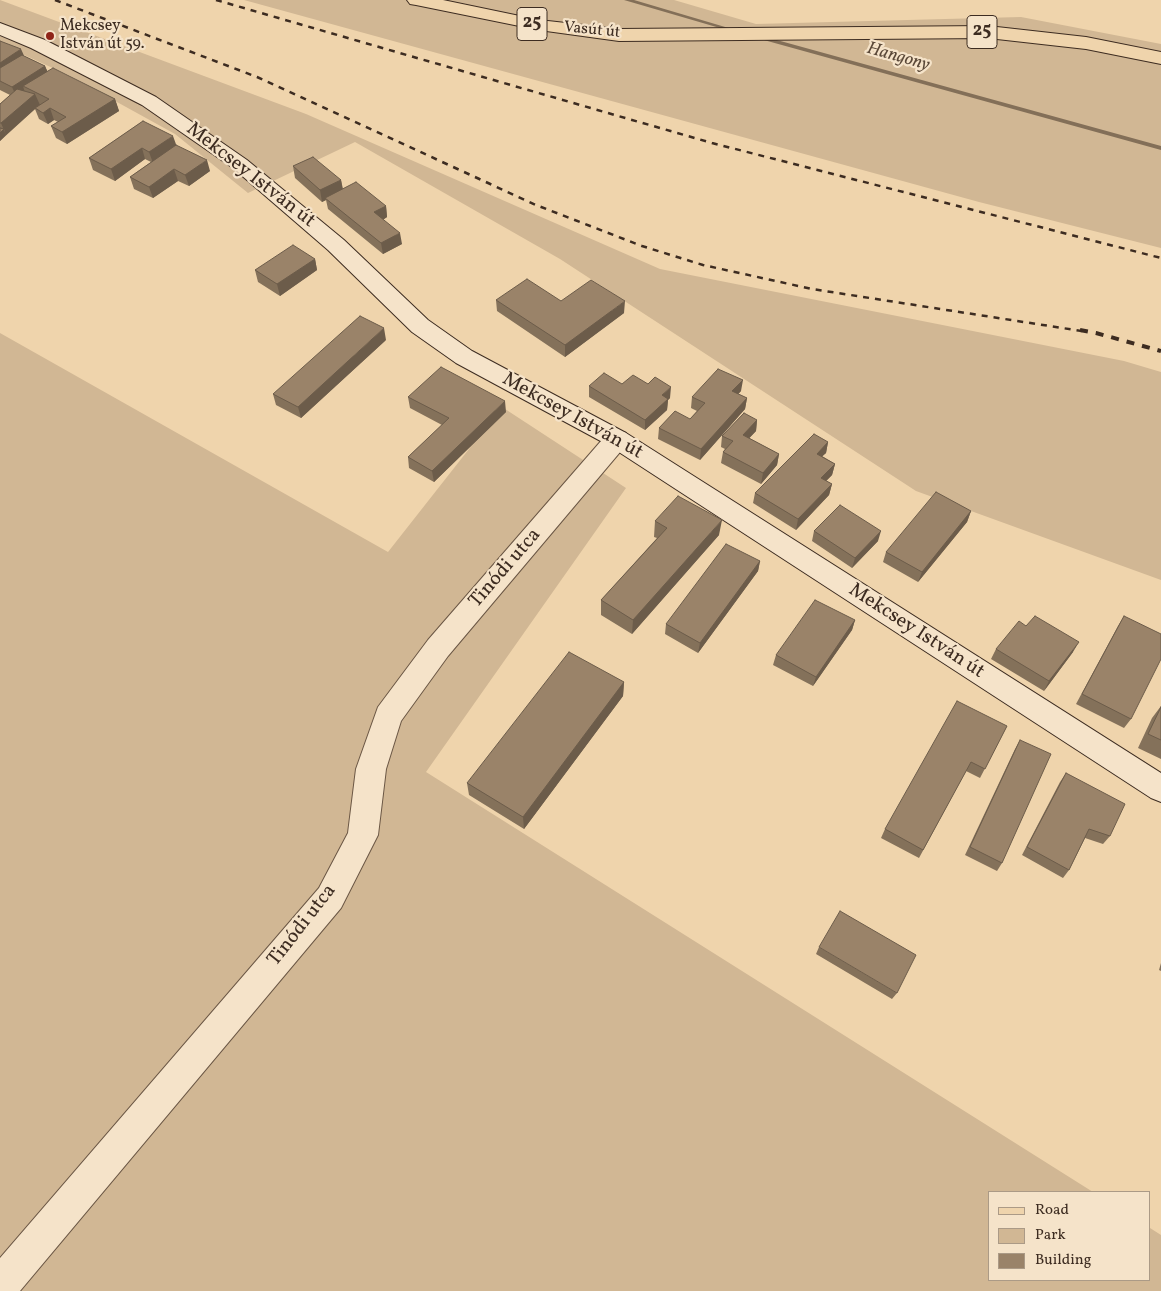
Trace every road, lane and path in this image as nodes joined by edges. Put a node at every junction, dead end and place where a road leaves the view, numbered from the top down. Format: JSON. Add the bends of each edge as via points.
{"nodes":[{"id":1,"x":416,"y":0,"type":"edge"},
{"id":2,"x":0,"y":28,"type":"edge"},
{"id":3,"x":1161,"y":58,"type":"edge"},
{"id":4,"x":617,"y":439,"type":"junction"},
{"id":5,"x":1161,"y":790,"type":"edge"},
{"id":6,"x":0,"y":1286,"type":"edge"}],
"edges":[{"from":1,"to":3,"type":"main road","name":"Vasút út","number":"25","via":[[572,30],[650,36],[988,32],[1086,43]]},
{"from":2,"to":4,"type":"street","name":"Mekcsey István út","via":[[149,100],[248,170],[336,245],[420,326],[464,358]]},
{"from":4,"to":5,"type":"street","name":"Mekcsey István út"},
{"from":4,"to":6,"type":"street","name":"Tinódi utca","via":[[438,648],[388,716],[371,769],[363,835],[330,898]]}]}
